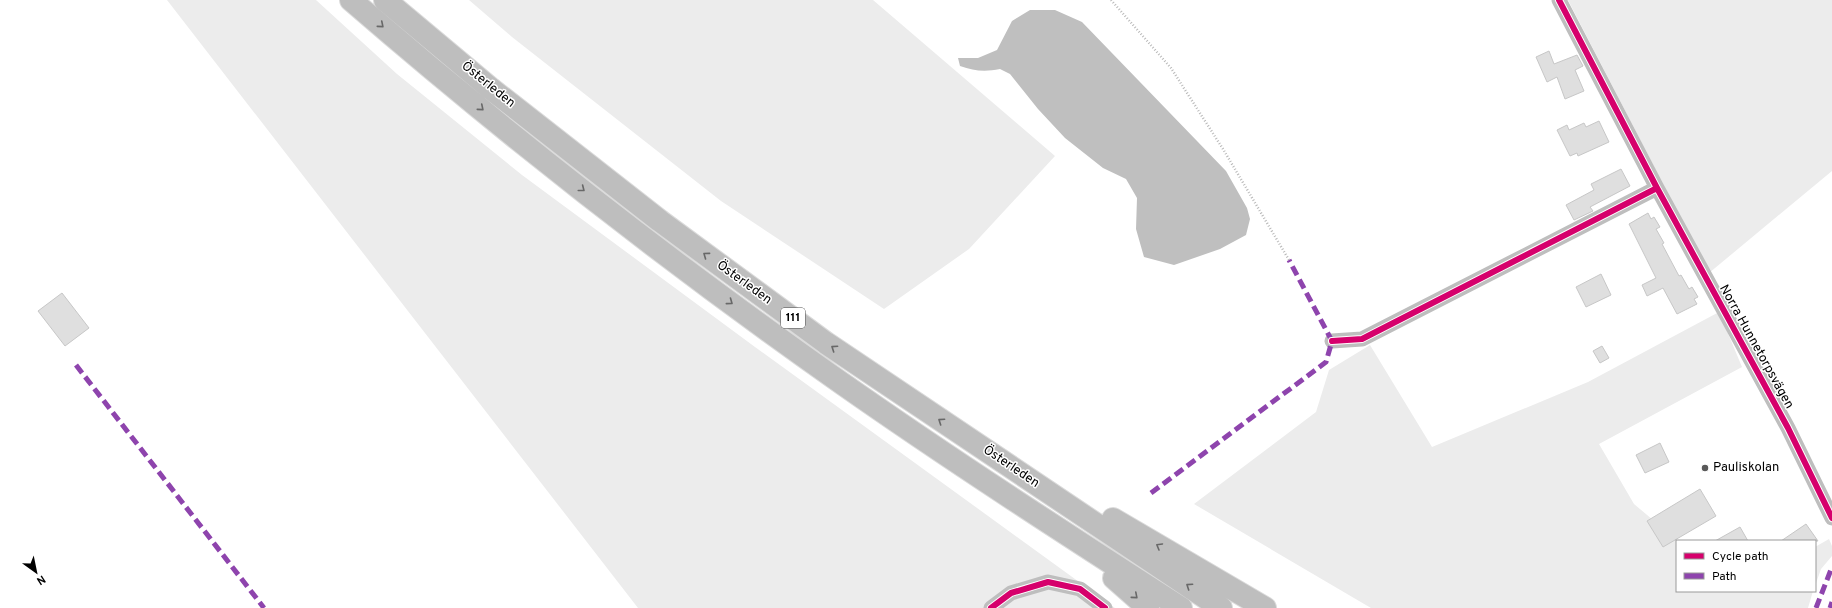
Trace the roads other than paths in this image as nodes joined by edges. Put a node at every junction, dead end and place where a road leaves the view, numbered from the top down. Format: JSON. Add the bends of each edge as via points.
{"nodes":[{"id":1,"x":351,"y":0,"type":"edge"},
{"id":2,"x":385,"y":0,"type":"edge"},
{"id":3,"x":1559,"y":0,"type":"edge"},
{"id":4,"x":1657,"y":188,"type":"junction"},
{"id":5,"x":1332,"y":341,"type":"dead end"},
{"id":6,"x":963,"y":435,"type":"junction"},
{"id":7,"x":1832,"y":518,"type":"edge"},
{"id":8,"x":1052,"y":525,"type":"junction"},
{"id":9,"x":991,"y":608,"type":"edge"},
{"id":10,"x":1106,"y":608,"type":"edge"},
{"id":11,"x":1148,"y":608,"type":"edge"},
{"id":12,"x":1181,"y":608,"type":"edge"},
{"id":13,"x":1221,"y":608,"type":"edge"},
{"id":14,"x":1265,"y":608,"type":"edge"}],
"edges":[{"from":1,"to":8,"type":"main road","name":"Österleden","number":"111","one_way":true,"via":[[536,154],[711,288],[841,382]]},
{"from":6,"to":2,"type":"main road","name":"Österleden","number":"111","one_way":true,"via":[[826,343],[660,221],[490,88]]},
{"from":3,"to":4,"type":"street","name":"Norra Hunnetorpsvägen"},
{"from":4,"to":5,"type":"street","via":[[1362,339]]},
{"from":4,"to":7,"type":"street","name":"Norra Hunnetorpsvägen","via":[[1788,428]]},
{"from":13,"to":6,"type":"main road","name":"Österleden","number":"111","one_way":true},
{"from":14,"to":6,"type":"main road","one_way":true,"via":[[1065,491]]},
{"from":8,"to":11,"type":"main road","one_way":true},
{"from":8,"to":12,"type":"main road","name":"Österleden","number":"111"},
{"from":9,"to":10,"type":"street","via":[[1011,593],[1048,582],[1080,589]]}]}
